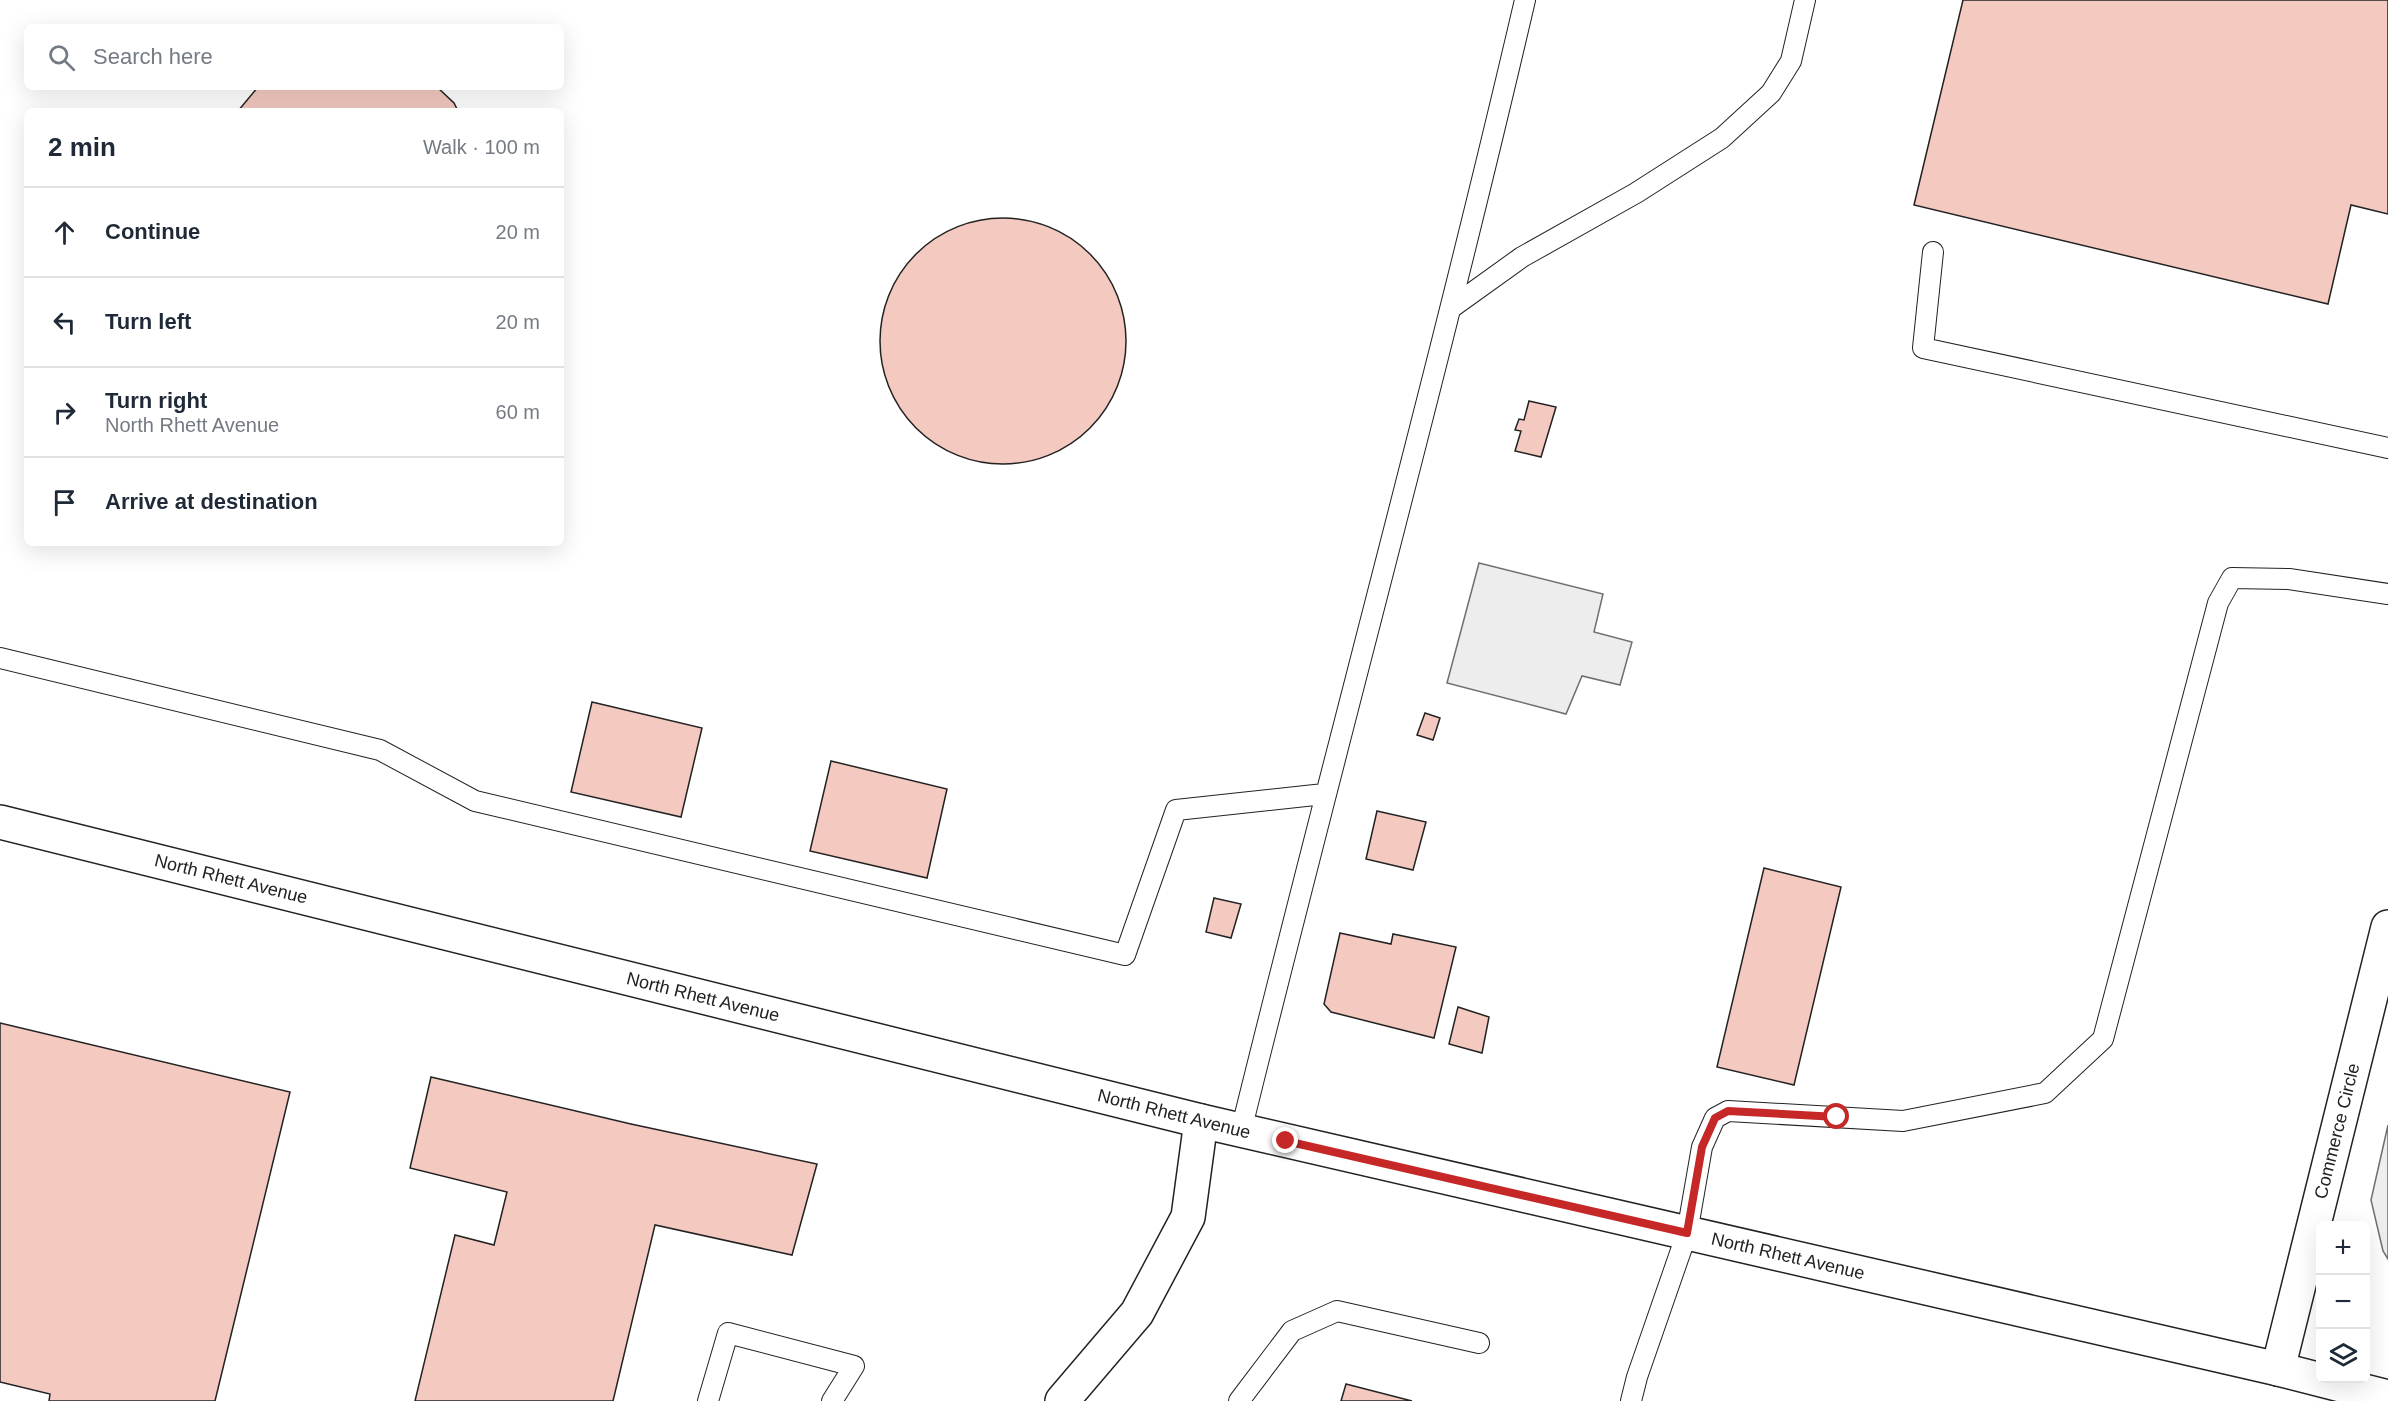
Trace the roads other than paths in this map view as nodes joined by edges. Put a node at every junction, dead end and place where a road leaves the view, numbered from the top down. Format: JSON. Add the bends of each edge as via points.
{"nodes":[{"id":1,"x":1526,"y":0,"type":"edge"},
{"id":2,"x":1804,"y":0,"type":"edge"},
{"id":3,"x":1933,"y":252,"type":"dead end"},
{"id":4,"x":1451,"y":308,"type":"junction"},
{"id":5,"x":2388,"y":448,"type":"edge"},
{"id":6,"x":2388,"y":594,"type":"edge"},
{"id":7,"x":0,"y":658,"type":"edge"},
{"id":8,"x":1324,"y":794,"type":"junction"},
{"id":9,"x":0,"y":822,"type":"edge"},
{"id":10,"x":2388,"y":927,"type":"edge"},
{"id":11,"x":1201,"y":1121,"type":"junction"},
{"id":12,"x":1241,"y":1131,"type":"junction"},
{"id":13,"x":1687,"y":1233,"type":"junction"},
{"id":14,"x":1479,"y":1344,"type":"dead end"},
{"id":15,"x":2278,"y":1369,"type":"junction"},
{"id":16,"x":2388,"y":1397,"type":"edge"},
{"id":17,"x":708,"y":1401,"type":"edge"},
{"id":18,"x":832,"y":1401,"type":"edge"},
{"id":19,"x":1062,"y":1401,"type":"edge"},
{"id":20,"x":1239,"y":1401,"type":"edge"},
{"id":21,"x":1631,"y":1401,"type":"edge"}],
"edges":[{"from":1,"to":4,"type":"lane"},
{"from":2,"to":4,"type":"lane","via":[[1791,61],[1771,93],[1722,138],[1636,193],[1522,257]]},
{"from":3,"to":5,"type":"lane","via":[[1923,348]]},
{"from":4,"to":8,"type":"lane"},
{"from":6,"to":13,"type":"lane","via":[[2289,579],[2232,578],[2218,603],[2103,1039],[2054,1085],[2045,1093],[1903,1121],[1728,1111],[1715,1118],[1702,1147]]},
{"from":7,"to":8,"type":"lane","via":[[380,750],[475,801],[1125,955],[1176,810]]},
{"from":8,"to":12,"type":"lane"},
{"from":9,"to":11,"type":"main road","name":"North Rhett Avenue"},
{"from":10,"to":15,"type":"main road","name":"Commerce Circle"},
{"from":11,"to":12,"type":"main road","name":"North Rhett Avenue"},
{"from":11,"to":19,"type":"main road","via":[[1188,1217],[1137,1313]]},
{"from":12,"to":13,"type":"main road","name":"North Rhett Avenue"},
{"from":13,"to":15,"type":"main road","name":"North Rhett Avenue"},
{"from":13,"to":21,"type":"lane"},
{"from":14,"to":20,"type":"lane","via":[[1337,1311],[1292,1331]]},
{"from":15,"to":16,"type":"main road","name":"North Rhett Avenue"},
{"from":17,"to":18,"type":"lane","via":[[728,1333],[854,1366]]}]}
